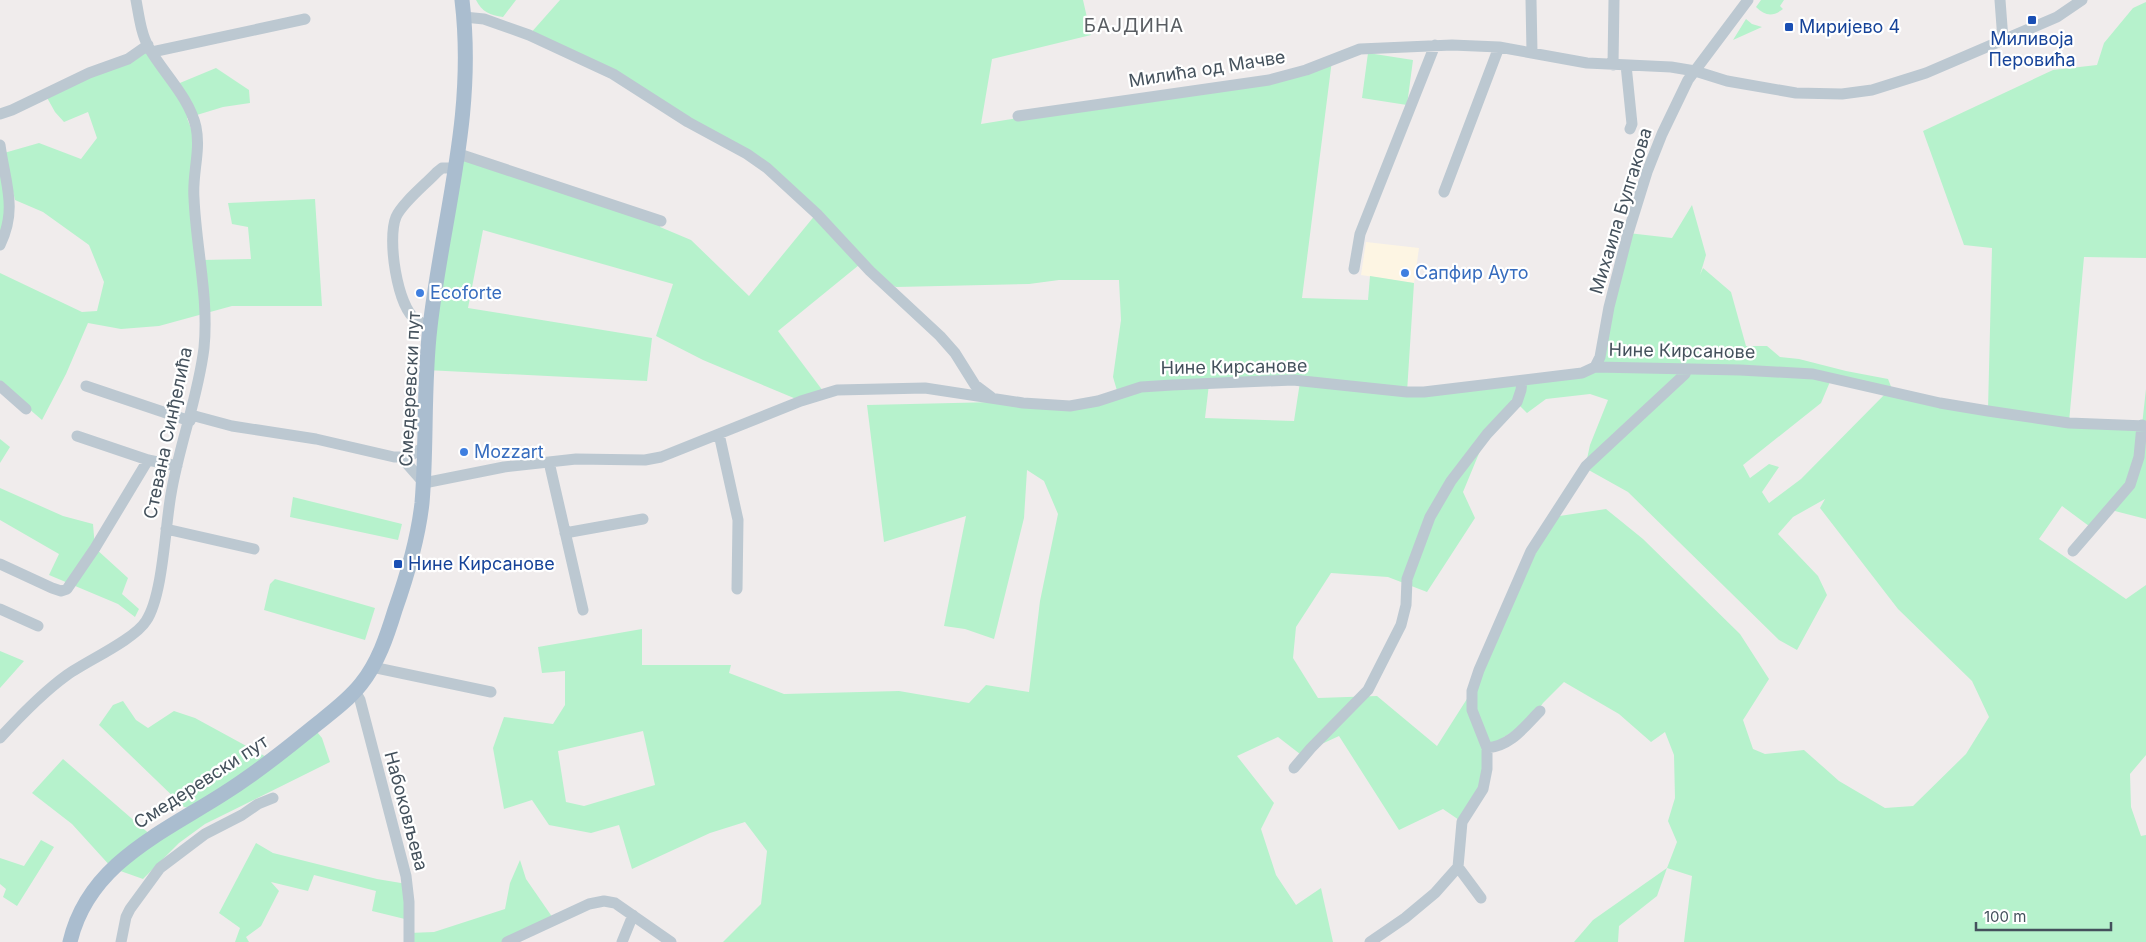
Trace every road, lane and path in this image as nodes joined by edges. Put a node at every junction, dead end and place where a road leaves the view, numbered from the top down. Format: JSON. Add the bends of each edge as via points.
{"nodes":[{"id":1,"x":136,"y":0,"type":"edge"},
{"id":2,"x":462,"y":0,"type":"edge"},
{"id":3,"x":1531,"y":0,"type":"edge"},
{"id":4,"x":1614,"y":0,"type":"edge"},
{"id":5,"x":1748,"y":0,"type":"edge"},
{"id":6,"x":2000,"y":0,"type":"edge"},
{"id":7,"x":2082,"y":0,"type":"edge"},
{"id":8,"x":464,"y":17,"type":"junction"},
{"id":9,"x":305,"y":19,"type":"dead end"},
{"id":10,"x":2003,"y":40,"type":"junction"},
{"id":11,"x":1435,"y":45,"type":"junction"},
{"id":12,"x":1499,"y":47,"type":"junction"},
{"id":13,"x":150,"y":49,"type":"junction"},
{"id":14,"x":1532,"y":52,"type":"junction"},
{"id":15,"x":1613,"y":65,"type":"junction"},
{"id":16,"x":1626,"y":65,"type":"junction"},
{"id":17,"x":1694,"y":71,"type":"junction"},
{"id":18,"x":0,"y":114,"type":"edge"},
{"id":19,"x":1018,"y":116,"type":"dead end"},
{"id":20,"x":1630,"y":129,"type":"dead end"},
{"id":21,"x":0,"y":145,"type":"edge"},
{"id":22,"x":458,"y":161,"type":"junction"},
{"id":23,"x":1444,"y":192,"type":"dead end"},
{"id":24,"x":661,"y":221,"type":"dead end"},
{"id":25,"x":0,"y":245,"type":"edge"},
{"id":26,"x":1354,"y":269,"type":"dead end"},
{"id":27,"x":430,"y":325,"type":"junction"},
{"id":28,"x":1595,"y":367,"type":"junction"},
{"id":29,"x":1687,"y":369,"type":"junction"},
{"id":30,"x":1522,"y":381,"type":"junction"},
{"id":31,"x":0,"y":386,"type":"edge"},
{"id":32,"x":86,"y":386,"type":"dead end"},
{"id":33,"x":997,"y":400,"type":"junction"},
{"id":34,"x":26,"y":409,"type":"dead end"},
{"id":35,"x":191,"y":418,"type":"junction"},
{"id":36,"x":2144,"y":426,"type":"edge"},
{"id":37,"x":719,"y":434,"type":"junction"},
{"id":38,"x":77,"y":436,"type":"dead end"},
{"id":39,"x":424,"y":448,"type":"junction"},
{"id":40,"x":402,"y":458,"type":"junction"},
{"id":41,"x":148,"y":460,"type":"junction"},
{"id":42,"x":549,"y":462,"type":"junction"},
{"id":43,"x":177,"y":466,"type":"junction"},
{"id":44,"x":424,"y":483,"type":"junction"},
{"id":45,"x":643,"y":519,"type":"dead end"},
{"id":46,"x":166,"y":530,"type":"junction"},
{"id":47,"x":565,"y":533,"type":"junction"},
{"id":48,"x":254,"y":548,"type":"dead end"},
{"id":49,"x":2073,"y":552,"type":"dead end"},
{"id":50,"x":0,"y":564,"type":"edge"},
{"id":51,"x":737,"y":589,"type":"dead end"},
{"id":52,"x":0,"y":609,"type":"edge"},
{"id":53,"x":583,"y":610,"type":"dead end"},
{"id":54,"x":38,"y":626,"type":"dead end"},
{"id":55,"x":372,"y":667,"type":"junction"},
{"id":56,"x":355,"y":691,"type":"junction"},
{"id":57,"x":491,"y":692,"type":"dead end"},
{"id":58,"x":1540,"y":711,"type":"dead end"},
{"id":59,"x":0,"y":738,"type":"edge"},
{"id":60,"x":1487,"y":748,"type":"junction"},
{"id":61,"x":1294,"y":768,"type":"dead end"},
{"id":62,"x":273,"y":798,"type":"dead end"},
{"id":63,"x":1458,"y":867,"type":"junction"},
{"id":64,"x":1481,"y":898,"type":"dead end"},
{"id":65,"x":633,"y":915,"type":"junction"},
{"id":66,"x":70,"y":942,"type":"edge"},
{"id":67,"x":121,"y":942,"type":"edge"},
{"id":68,"x":409,"y":942,"type":"edge"},
{"id":69,"x":507,"y":942,"type":"edge"},
{"id":70,"x":622,"y":942,"type":"edge"},
{"id":71,"x":672,"y":942,"type":"edge"},
{"id":72,"x":1370,"y":942,"type":"edge"}],
"edges":[{"from":1,"to":13,"type":"street","name":"Стевана Синђелића"},
{"from":2,"to":8,"type":"main road","name":"Смедеревски пут"},
{"from":3,"to":14,"type":"street"},
{"from":4,"to":15,"type":"street"},
{"from":5,"to":17,"type":"street","name":"Михаила Булгакова"},
{"from":6,"to":10,"type":"street"},
{"from":7,"to":10,"type":"street","name":"Милића од Мачве","via":[[2057,17]]},
{"from":8,"to":22,"type":"main road","name":"Смедеревски пут","via":[[466,91]]},
{"from":8,"to":33,"type":"street","via":[[484,19],[529,35],[612,74],[767,168],[810,206],[870,271],[940,336],[975,385]]},
{"from":9,"to":13,"type":"street"},
{"from":10,"to":17,"type":"street","name":"Милића од Мачве","via":[[1906,80],[1872,90],[1842,94],[1796,94]]},
{"from":11,"to":12,"type":"street","name":"Милића од Мачве"},
{"from":11,"to":19,"type":"street","name":"Милића од Мачве","via":[[1360,49],[1306,70],[1261,81]]},
{"from":11,"to":26,"type":"street","via":[[1360,234]]},
{"from":12,"to":14,"type":"street","name":"Милића од Мачве"},
{"from":12,"to":23,"type":"street"},
{"from":13,"to":18,"type":"street"},
{"from":13,"to":35,"type":"street","name":"Стевана Синђелића","via":[[190,111],[198,139],[193,192],[204,290],[205,334]]},
{"from":14,"to":15,"type":"street","name":"Милића од Мачве"},
{"from":15,"to":16,"type":"street","name":"Милића од Мачве"},
{"from":16,"to":17,"type":"street","name":"Милића од Мачве"},
{"from":16,"to":20,"type":"street"},
{"from":17,"to":28,"type":"street","name":"Михаила Булгакова","via":[[1670,113],[1647,172],[1628,233]]},
{"from":21,"to":25,"type":"street","via":[[10,204],[7,228]]},
{"from":22,"to":24,"type":"street"},
{"from":22,"to":27,"type":"main road","name":"Смедеревски пут"},
{"from":22,"to":27,"type":"street","via":[[437,172],[396,217],[393,233],[395,268],[408,311],[416,320]]},
{"from":27,"to":39,"type":"main road","name":"Смедеревски пут"},
{"from":28,"to":29,"type":"street","name":"Нине Кирсанове"},
{"from":28,"to":30,"type":"street","name":"Нине Кирсанове","via":[[1582,373]]},
{"from":29,"to":36,"type":"street","name":"Нине Кирсанове","via":[[1814,374],[1940,403],[2069,422]]},
{"from":29,"to":60,"type":"street","via":[[1586,466],[1531,551],[1472,691],[1472,710]]},
{"from":30,"to":33,"type":"street","name":"Нине Кирсанове","via":[[1407,392],[1270,380],[1141,387],[1070,406]]},
{"from":30,"to":61,"type":"street","via":[[1516,402],[1451,481],[1430,517],[1407,579],[1401,625],[1368,690]]},
{"from":31,"to":34,"type":"street"},
{"from":32,"to":35,"type":"street"},
{"from":33,"to":37,"type":"street","name":"Нине Кирсанове","via":[[925,388],[837,390]]},
{"from":35,"to":40,"type":"street","via":[[316,439]]},
{"from":35,"to":43,"type":"street","name":"Стевана Синђелића"},
{"from":36,"to":49,"type":"street","via":[[2130,485]]},
{"from":37,"to":42,"type":"street","name":"Нине Кирсанове","via":[[654,459],[583,458]]},
{"from":37,"to":51,"type":"street","via":[[738,520]]},
{"from":38,"to":41,"type":"street"},
{"from":39,"to":40,"type":"street"},
{"from":39,"to":44,"type":"main road","name":"Смедеревски пут"},
{"from":40,"to":44,"type":"street"},
{"from":41,"to":43,"type":"street"},
{"from":41,"to":50,"type":"street","via":[[69,586],[61,591]]},
{"from":42,"to":44,"type":"street","name":"Нине Кирсанове","via":[[504,467]]},
{"from":42,"to":47,"type":"street"},
{"from":43,"to":46,"type":"street","name":"Стевана Синђелића"},
{"from":44,"to":55,"type":"main road","name":"Смедеревски пут","via":[[415,544],[385,642]]},
{"from":45,"to":47,"type":"street"},
{"from":46,"to":48,"type":"street"},
{"from":46,"to":59,"type":"street","name":"Стевана Синђелића","via":[[157,590],[143,626],[54,684]]},
{"from":47,"to":53,"type":"street"},
{"from":52,"to":54,"type":"street"},
{"from":55,"to":56,"type":"main road","name":"Смедеревски пут"},
{"from":55,"to":57,"type":"street"},
{"from":56,"to":66,"type":"main road","name":"Смедеревски пут","via":[[250,776],[120,860],[85,903]]},
{"from":56,"to":68,"type":"street","name":"Набоковљева","via":[[400,847],[409,902]]},
{"from":58,"to":60,"type":"street","via":[[1507,743]]},
{"from":60,"to":63,"type":"street","via":[[1488,769],[1483,789],[1462,822]]},
{"from":62,"to":67,"type":"street","via":[[206,834],[160,868],[130,909]]},
{"from":63,"to":64,"type":"street"},
{"from":63,"to":72,"type":"street","via":[[1435,893]]},
{"from":65,"to":69,"type":"street","via":[[604,900]]},
{"from":65,"to":70,"type":"street"},
{"from":65,"to":71,"type":"street"}]}
